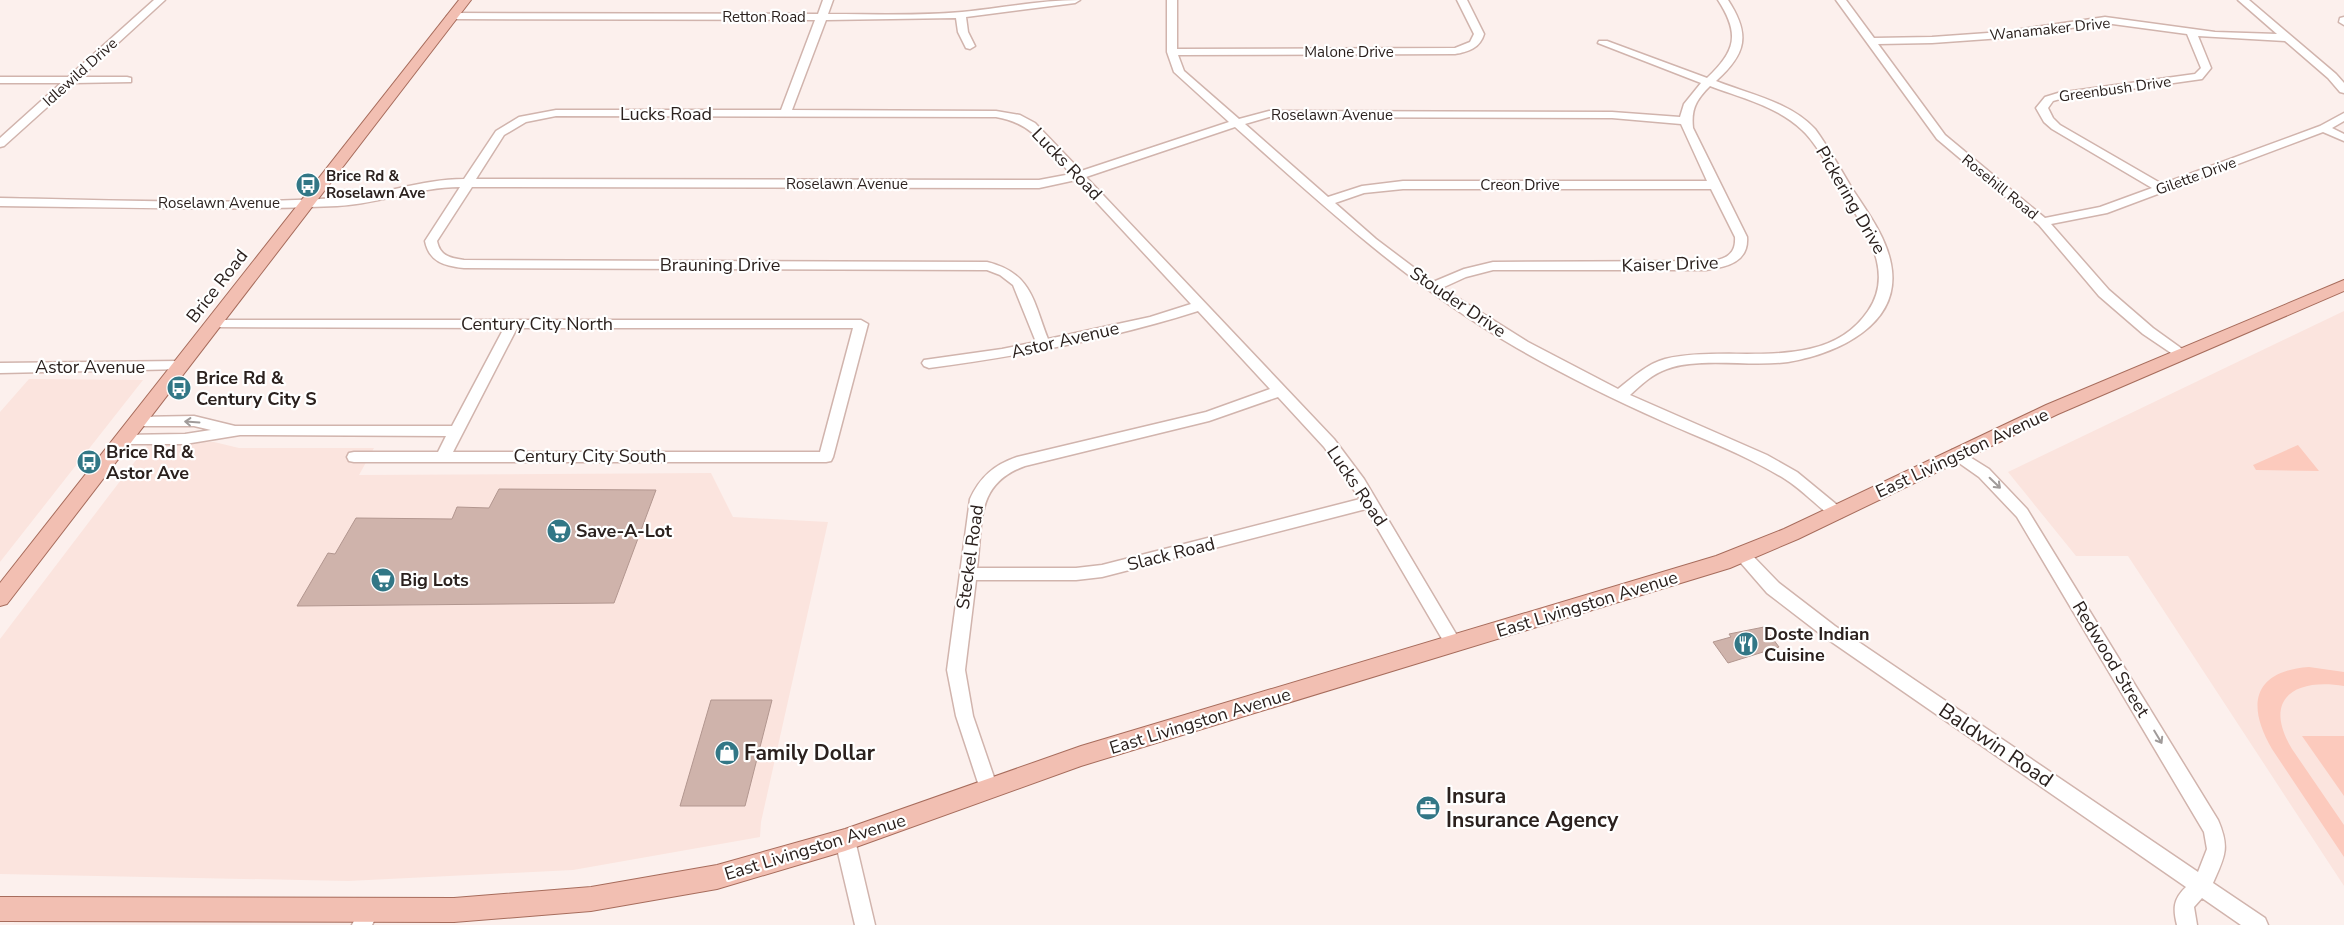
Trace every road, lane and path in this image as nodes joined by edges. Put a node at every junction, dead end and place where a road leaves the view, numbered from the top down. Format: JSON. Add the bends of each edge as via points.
{"nodes":[{"id":1,"x":160,"y":0,"type":"edge"},
{"id":2,"x":465,"y":0,"type":"edge"},
{"id":3,"x":828,"y":0,"type":"edge"},
{"id":4,"x":1075,"y":0,"type":"edge"},
{"id":5,"x":1172,"y":0,"type":"edge"},
{"id":6,"x":1462,"y":0,"type":"edge"},
{"id":7,"x":1724,"y":0,"type":"edge"},
{"id":8,"x":1841,"y":0,"type":"edge"},
{"id":9,"x":2243,"y":0,"type":"edge"},
{"id":10,"x":960,"y":15,"type":"junction"},
{"id":11,"x":452,"y":16,"type":"junction"},
{"id":12,"x":821,"y":17,"type":"junction"},
{"id":13,"x":2192,"y":33,"type":"junction"},
{"id":14,"x":2287,"y":38,"type":"junction"},
{"id":15,"x":1871,"y":41,"type":"junction"},
{"id":16,"x":1603,"y":43,"type":"dead end"},
{"id":17,"x":970,"y":46,"type":"dead end"},
{"id":18,"x":1172,"y":52,"type":"junction"},
{"id":19,"x":0,"y":80,"type":"edge"},
{"id":20,"x":71,"y":80,"type":"junction"},
{"id":21,"x":127,"y":80,"type":"dead end"},
{"id":22,"x":1709,"y":82,"type":"junction"},
{"id":23,"x":2344,"y":90,"type":"edge"},
{"id":24,"x":786,"y":114,"type":"junction"},
{"id":25,"x":2344,"y":116,"type":"edge"},
{"id":26,"x":1686,"y":121,"type":"junction"},
{"id":27,"x":1236,"y":123,"type":"junction"},
{"id":28,"x":2324,"y":128,"type":"junction"},
{"id":29,"x":2344,"y":138,"type":"edge"},
{"id":30,"x":0,"y":144,"type":"edge"},
{"id":31,"x":1078,"y":175,"type":"junction"},
{"id":32,"x":467,"y":183,"type":"junction"},
{"id":33,"x":1716,"y":186,"type":"junction"},
{"id":34,"x":2161,"y":188,"type":"junction"},
{"id":35,"x":0,"y":202,"type":"edge"},
{"id":36,"x":307,"y":202,"type":"junction"},
{"id":37,"x":1326,"y":202,"type":"junction"},
{"id":38,"x":2043,"y":222,"type":"junction"},
{"id":39,"x":2344,"y":285,"type":"edge"},
{"id":40,"x":1432,"y":288,"type":"junction"},
{"id":41,"x":1200,"y":306,"type":"junction"},
{"id":42,"x":213,"y":324,"type":"junction"},
{"id":43,"x":513,"y":324,"type":"junction"},
{"id":44,"x":1044,"y":345,"type":"junction"},
{"id":45,"x":2180,"y":354,"type":"junction"},
{"id":46,"x":928,"y":363,"type":"dead end"},
{"id":47,"x":180,"y":366,"type":"junction"},
{"id":48,"x":0,"y":368,"type":"edge"},
{"id":49,"x":1280,"y":391,"type":"junction"},
{"id":50,"x":1620,"y":396,"type":"junction"},
{"id":51,"x":137,"y":422,"type":"junction"},
{"id":52,"x":240,"y":430,"type":"junction"},
{"id":53,"x":456,"y":431,"type":"junction"},
{"id":54,"x":122,"y":440,"type":"junction"},
{"id":55,"x":1957,"y":454,"type":"junction"},
{"id":56,"x":444,"y":456,"type":"junction"},
{"id":57,"x":826,"y":456,"type":"joint"},
{"id":58,"x":354,"y":457,"type":"dead end"},
{"id":59,"x":1370,"y":502,"type":"junction"},
{"id":60,"x":1837,"y":513,"type":"junction"},
{"id":61,"x":1742,"y":555,"type":"junction"},
{"id":62,"x":968,"y":574,"type":"junction"},
{"id":63,"x":2,"y":592,"type":"edge"},
{"id":64,"x":1454,"y":644,"type":"junction"},
{"id":65,"x":989,"y":789,"type":"junction"},
{"id":66,"x":845,"y":840,"type":"junction"},
{"id":67,"x":2200,"y":886,"type":"junction"},
{"id":68,"x":0,"y":909,"type":"edge"},
{"id":69,"x":366,"y":918,"type":"edge"},
{"id":70,"x":865,"y":925,"type":"edge"},
{"id":71,"x":2187,"y":925,"type":"edge"},
{"id":72,"x":2258,"y":925,"type":"edge"}],
"edges":[{"from":1,"to":20,"type":"street","name":"Idlewild Drive"},
{"from":2,"to":11,"type":"main road","name":"Brice Road"},
{"from":3,"to":12,"type":"street"},
{"from":4,"to":10,"type":"street","name":"Retton Road"},
{"from":5,"to":18,"type":"street","name":"Stouder Drive"},
{"from":6,"to":18,"type":"street","name":"Malone Drive","via":[[1479,34],[1474,45],[1456,51]]},
{"from":7,"to":22,"type":"street","via":[[1732,15],[1738,42],[1725,68]]},
{"from":8,"to":15,"type":"street","name":"Rosehill Road"},
{"from":9,"to":14,"type":"street"},
{"from":10,"to":12,"type":"street","name":"Retton Road"},
{"from":10,"to":17,"type":"street"},
{"from":11,"to":12,"type":"street","name":"Retton Road"},
{"from":11,"to":36,"type":"main road","name":"Brice Road"},
{"from":12,"to":24,"type":"street"},
{"from":13,"to":14,"type":"street","name":"Wanamaker Drive"},
{"from":13,"to":15,"type":"street","name":"Wanamaker Drive","via":[[2105,20],[2002,35]]},
{"from":13,"to":34,"type":"street","name":"Greenbush Drive","via":[[2206,63],[2204,73],[2198,77],[2058,96],[2049,99],[2042,108],[2056,127]]},
{"from":14,"to":23,"type":"street"},
{"from":15,"to":38,"type":"street","name":"Rosehill Road","via":[[1941,137]]},
{"from":16,"to":22,"type":"street","name":"Pickering Drive"},
{"from":18,"to":27,"type":"street","name":"Stouder Drive","via":[[1179,72]]},
{"from":19,"to":20,"type":"street"},
{"from":20,"to":21,"type":"street"},
{"from":20,"to":30,"type":"street","name":"Idlewild Drive"},
{"from":22,"to":26,"type":"street","via":[[1687,105]]},
{"from":22,"to":50,"type":"street","name":"Pickering Drive","via":[[1788,114],[1816,138],[1876,238],[1888,278],[1884,296],[1874,314],[1836,344],[1780,357],[1682,360],[1665,364],[1646,373]]},
{"from":24,"to":31,"type":"street","name":"Lucks Road","via":[[996,114],[1016,117],[1031,125]]},
{"from":24,"to":32,"type":"street","name":"Lucks Road","via":[[556,113],[532,117],[516,122],[500,134]]},
{"from":25,"to":28,"type":"street","name":"Gilette Drive"},
{"from":26,"to":27,"type":"street","name":"Roselawn Avenue","via":[[1612,115],[1280,114],[1261,115]]},
{"from":26,"to":33,"type":"street","name":"Kaiser Drive"},
{"from":27,"to":31,"type":"street","name":"Roselawn Avenue"},
{"from":27,"to":37,"type":"street","name":"Stouder Drive"},
{"from":28,"to":29,"type":"street"},
{"from":28,"to":34,"type":"street","name":"Gilette Drive"},
{"from":31,"to":32,"type":"street","name":"Roselawn Avenue","via":[[1039,184]]},
{"from":31,"to":41,"type":"street","name":"Lucks Road"},
{"from":32,"to":36,"type":"street","name":"Roselawn Avenue","via":[[424,185],[358,200]]},
{"from":32,"to":44,"type":"street","name":"Brauning Drive","via":[[430,242],[435,255],[442,260],[464,264],[987,266],[1011,275],[1018,283]]},
{"from":33,"to":37,"type":"street","name":"Creon Drive","via":[[1403,185],[1362,190]]},
{"from":33,"to":40,"type":"street","name":"Kaiser Drive","via":[[1741,237],[1741,252],[1728,262],[1706,266],[1493,266],[1458,274]]},
{"from":34,"to":38,"type":"street","name":"Gilette Drive","via":[[2103,210]]},
{"from":35,"to":36,"type":"street","name":"Roselawn Avenue"},
{"from":36,"to":42,"type":"main road","name":"Brice Road"},
{"from":37,"to":40,"type":"street","name":"Stouder Drive"},
{"from":38,"to":45,"type":"street","name":"Rosehill Road","via":[[2104,293]]},
{"from":39,"to":45,"type":"main road","name":"East Livingston Avenue"},
{"from":40,"to":50,"type":"street","name":"Stouder Drive","via":[[1523,345]]},
{"from":41,"to":44,"type":"street","name":"Astor Avenue","via":[[1152,321]]},
{"from":41,"to":49,"type":"street","name":"Lucks Road"},
{"from":42,"to":43,"type":"street","name":"Century City North"},
{"from":42,"to":47,"type":"main road","name":"Brice Road"},
{"from":43,"to":53,"type":"street"},
{"from":43,"to":57,"type":"street","name":"Century City North","via":[[861,324]]},
{"from":44,"to":46,"type":"street","name":"Astor Avenue","via":[[975,359]]},
{"from":45,"to":55,"type":"main road","name":"East Livingston Avenue"},
{"from":47,"to":48,"type":"street","name":"Astor Avenue"},
{"from":47,"to":51,"type":"main road","name":"Brice Road"},
{"from":49,"to":59,"type":"street","name":"Lucks Road","via":[[1345,462]]},
{"from":49,"to":62,"type":"street","name":"Steckel Road","via":[[1209,416],[1022,461],[1002,470],[986,483],[978,499]]},
{"from":50,"to":60,"type":"street","name":"Stouder Drive","via":[[1762,459],[1792,476]]},
{"from":52,"to":51,"type":"street","one_way":true,"via":[[194,421]]},
{"from":51,"to":54,"type":"main road","name":"Brice Road"},
{"from":52,"to":53,"type":"street"},
{"from":52,"to":54,"type":"street","via":[[184,439]]},
{"from":53,"to":56,"type":"street"},
{"from":54,"to":63,"type":"main road","name":"Brice Road"},
{"from":55,"to":60,"type":"main road","name":"East Livingston Avenue"},
{"from":55,"to":67,"type":"street","name":"Redwood Street","one_way":true,"via":[[1997,485],[2022,513],[2211,826],[2218,852]]},
{"from":56,"to":57,"type":"street","name":"Century City South"},
{"from":56,"to":58,"type":"street","name":"Century City South"},
{"from":59,"to":62,"type":"street","name":"Slack Road","via":[[1102,571]]},
{"from":59,"to":64,"type":"street","name":"Lucks Road"},
{"from":60,"to":61,"type":"main road","name":"East Livingston Avenue"},
{"from":61,"to":64,"type":"main road","name":"East Livingston Avenue"},
{"from":61,"to":67,"type":"street","name":"Baldwin Road","via":[[1773,588],[1829,631]]},
{"from":62,"to":65,"type":"street","name":"Steckel Road","via":[[956,670],[966,723]]},
{"from":64,"to":65,"type":"main road","name":"East Livingston Avenue","via":[[1081,756]]},
{"from":65,"to":66,"type":"main road","name":"East Livingston Avenue"},
{"from":66,"to":69,"type":"main road","name":"East Livingston Avenue","via":[[736,872],[591,899]]},
{"from":66,"to":70,"type":"street"},
{"from":67,"to":71,"type":"street","name":"Redwood Street","via":[[2187,896],[2184,904]]},
{"from":67,"to":72,"type":"street","name":"Baldwin Road"},
{"from":68,"to":69,"type":"main road","name":"East Livingston Avenue"}]}
